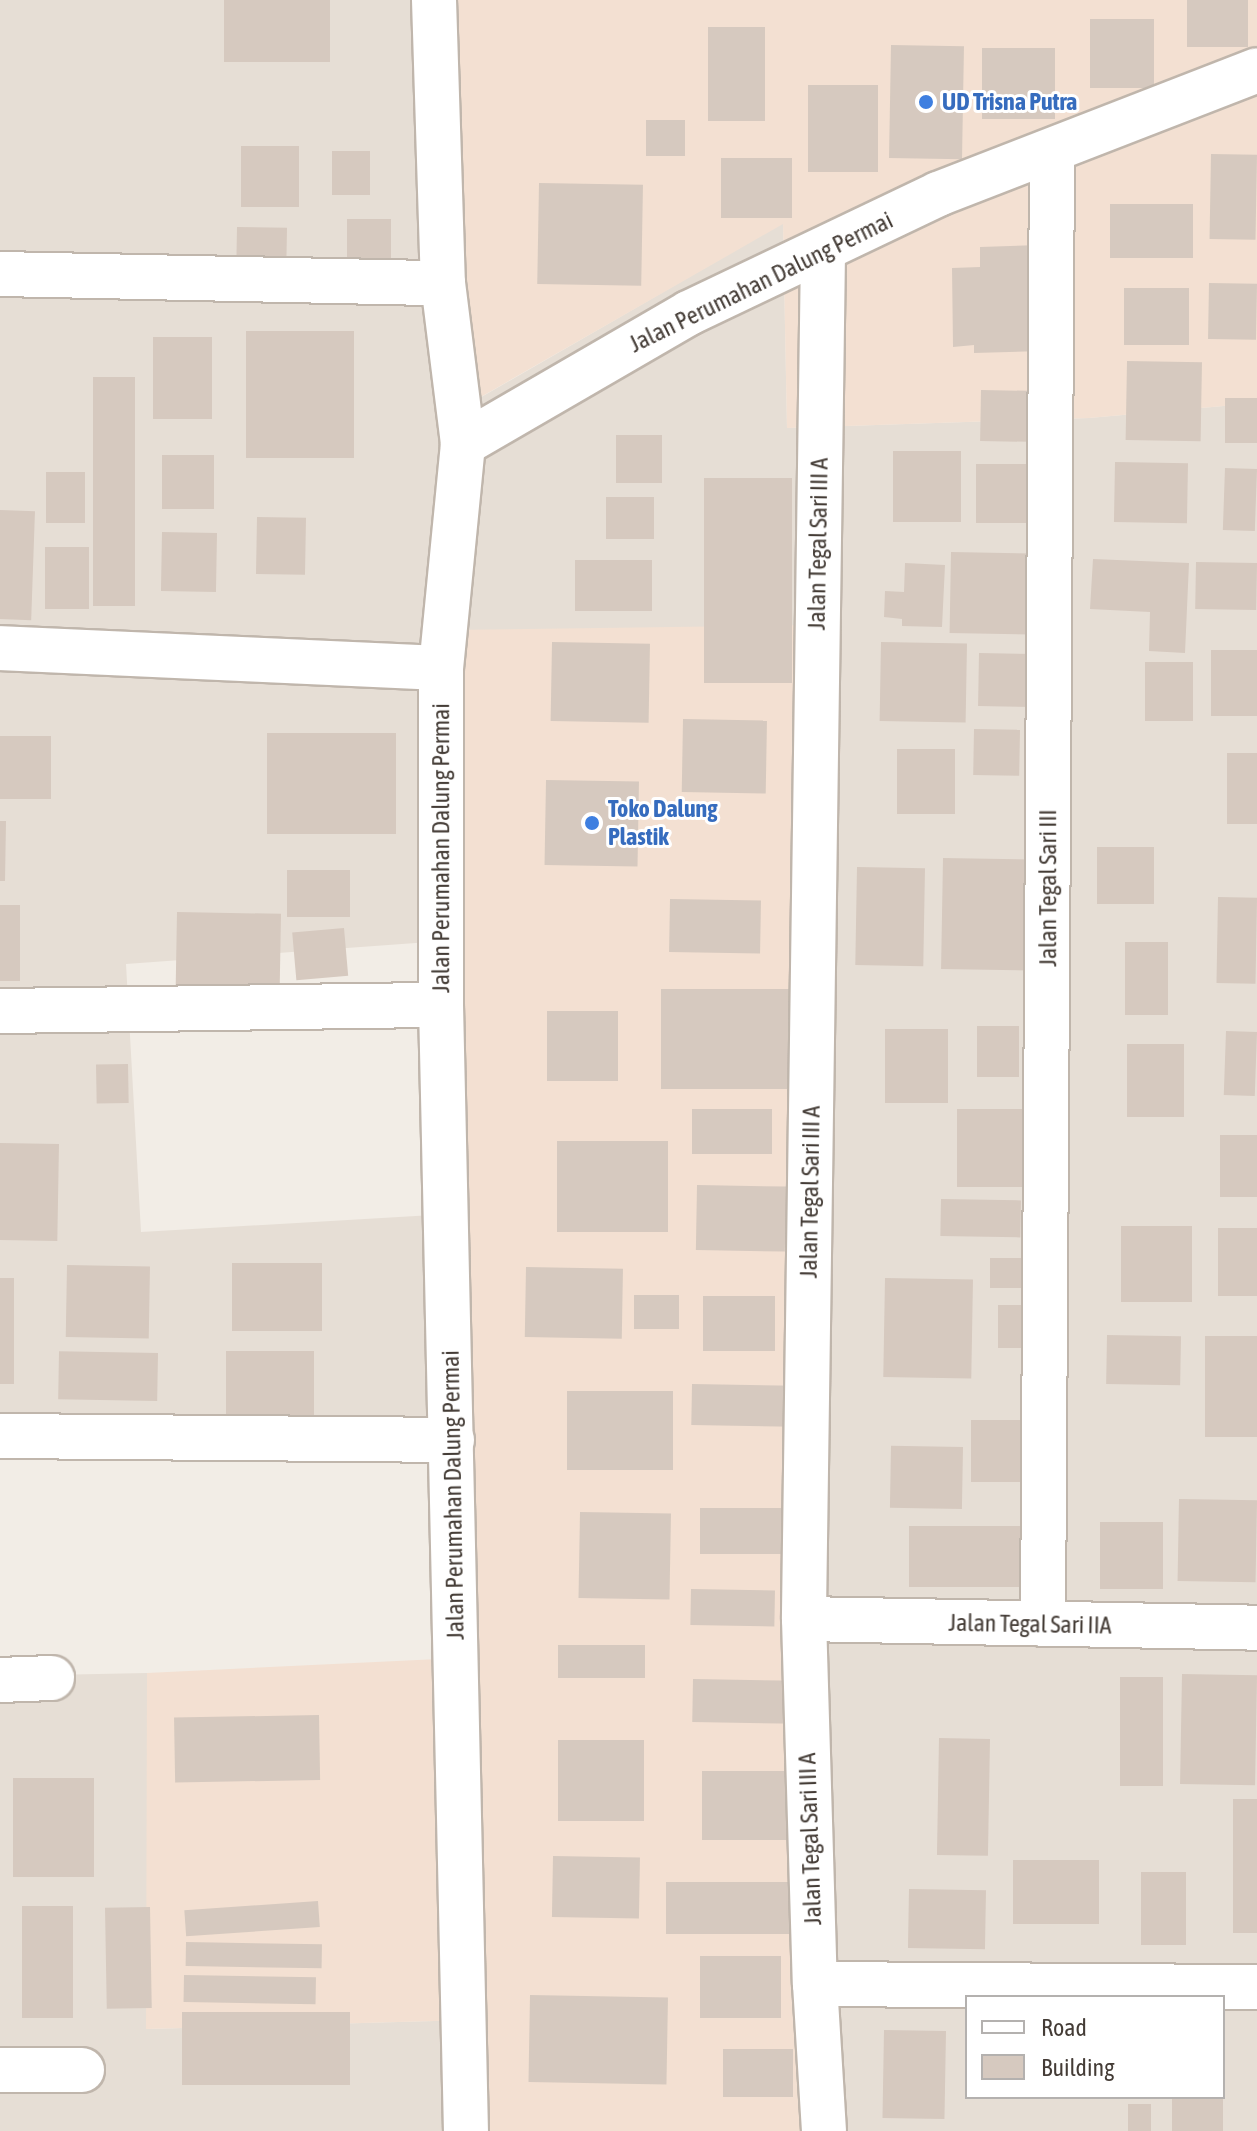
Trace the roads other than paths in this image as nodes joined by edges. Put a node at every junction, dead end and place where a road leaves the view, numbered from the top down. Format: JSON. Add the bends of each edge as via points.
{"nodes":[{"id":1,"x":434,"y":0,"type":"edge"},
{"id":2,"x":1257,"y":70,"type":"edge"},
{"id":3,"x":1052,"y":152,"type":"junction"},
{"id":4,"x":823,"y":252,"type":"junction"},
{"id":5,"x":0,"y":274,"type":"edge"},
{"id":6,"x":443,"y":283,"type":"junction"},
{"id":7,"x":463,"y":444,"type":"junction"},
{"id":8,"x":0,"y":648,"type":"edge"},
{"id":9,"x":441,"y":668,"type":"junction"},
{"id":10,"x":441,"y":1005,"type":"junction"},
{"id":11,"x":0,"y":1011,"type":"edge"},
{"id":12,"x":0,"y":1436,"type":"edge"},
{"id":13,"x":452,"y":1440,"type":"junction"},
{"id":14,"x":804,"y":1619,"type":"junction"},
{"id":15,"x":1043,"y":1624,"type":"junction"},
{"id":16,"x":1257,"y":1628,"type":"edge"},
{"id":17,"x":52,"y":1678,"type":"dead end"},
{"id":18,"x":0,"y":1680,"type":"edge"},
{"id":19,"x":815,"y":1984,"type":"junction"},
{"id":20,"x":1257,"y":1987,"type":"edge"},
{"id":21,"x":0,"y":2070,"type":"edge"},
{"id":22,"x":82,"y":2070,"type":"dead end"},
{"id":23,"x":466,"y":2131,"type":"edge"},
{"id":24,"x":824,"y":2131,"type":"edge"}],
"edges":[{"from":1,"to":6,"type":"street"},
{"from":2,"to":3,"type":"street","name":"Jalan Perumahan Dalung Permai"},
{"from":3,"to":4,"type":"street","name":"Jalan Perumahan Dalung Permai","via":[[938,194]]},
{"from":3,"to":15,"type":"street","name":"Jalan Tegal Sari III"},
{"from":4,"to":7,"type":"street","name":"Jalan Perumahan Dalung Permai","via":[[689,313]]},
{"from":4,"to":14,"type":"street","name":"Jalan Tegal Sari III A"},
{"from":5,"to":6,"type":"street"},
{"from":6,"to":7,"type":"street"},
{"from":7,"to":9,"type":"street","name":"Jalan Perumahan Dalung Permai"},
{"from":8,"to":9,"type":"street"},
{"from":9,"to":10,"type":"street","name":"Jalan Perumahan Dalung Permai"},
{"from":10,"to":11,"type":"street"},
{"from":10,"to":13,"type":"street","name":"Jalan Perumahan Dalung Permai"},
{"from":12,"to":13,"type":"street"},
{"from":13,"to":23,"type":"street","name":"Jalan Perumahan Dalung Permai"},
{"from":14,"to":15,"type":"street","name":"Jalan Tegal Sari IIA"},
{"from":14,"to":19,"type":"street","name":"Jalan Tegal Sari III A"},
{"from":15,"to":16,"type":"street","name":"Jalan Tegal Sari IIA"},
{"from":17,"to":18,"type":"street"},
{"from":19,"to":20,"type":"street"},
{"from":19,"to":24,"type":"street","name":"Jalan Tegal Sari III A"},
{"from":21,"to":22,"type":"street"}]}
